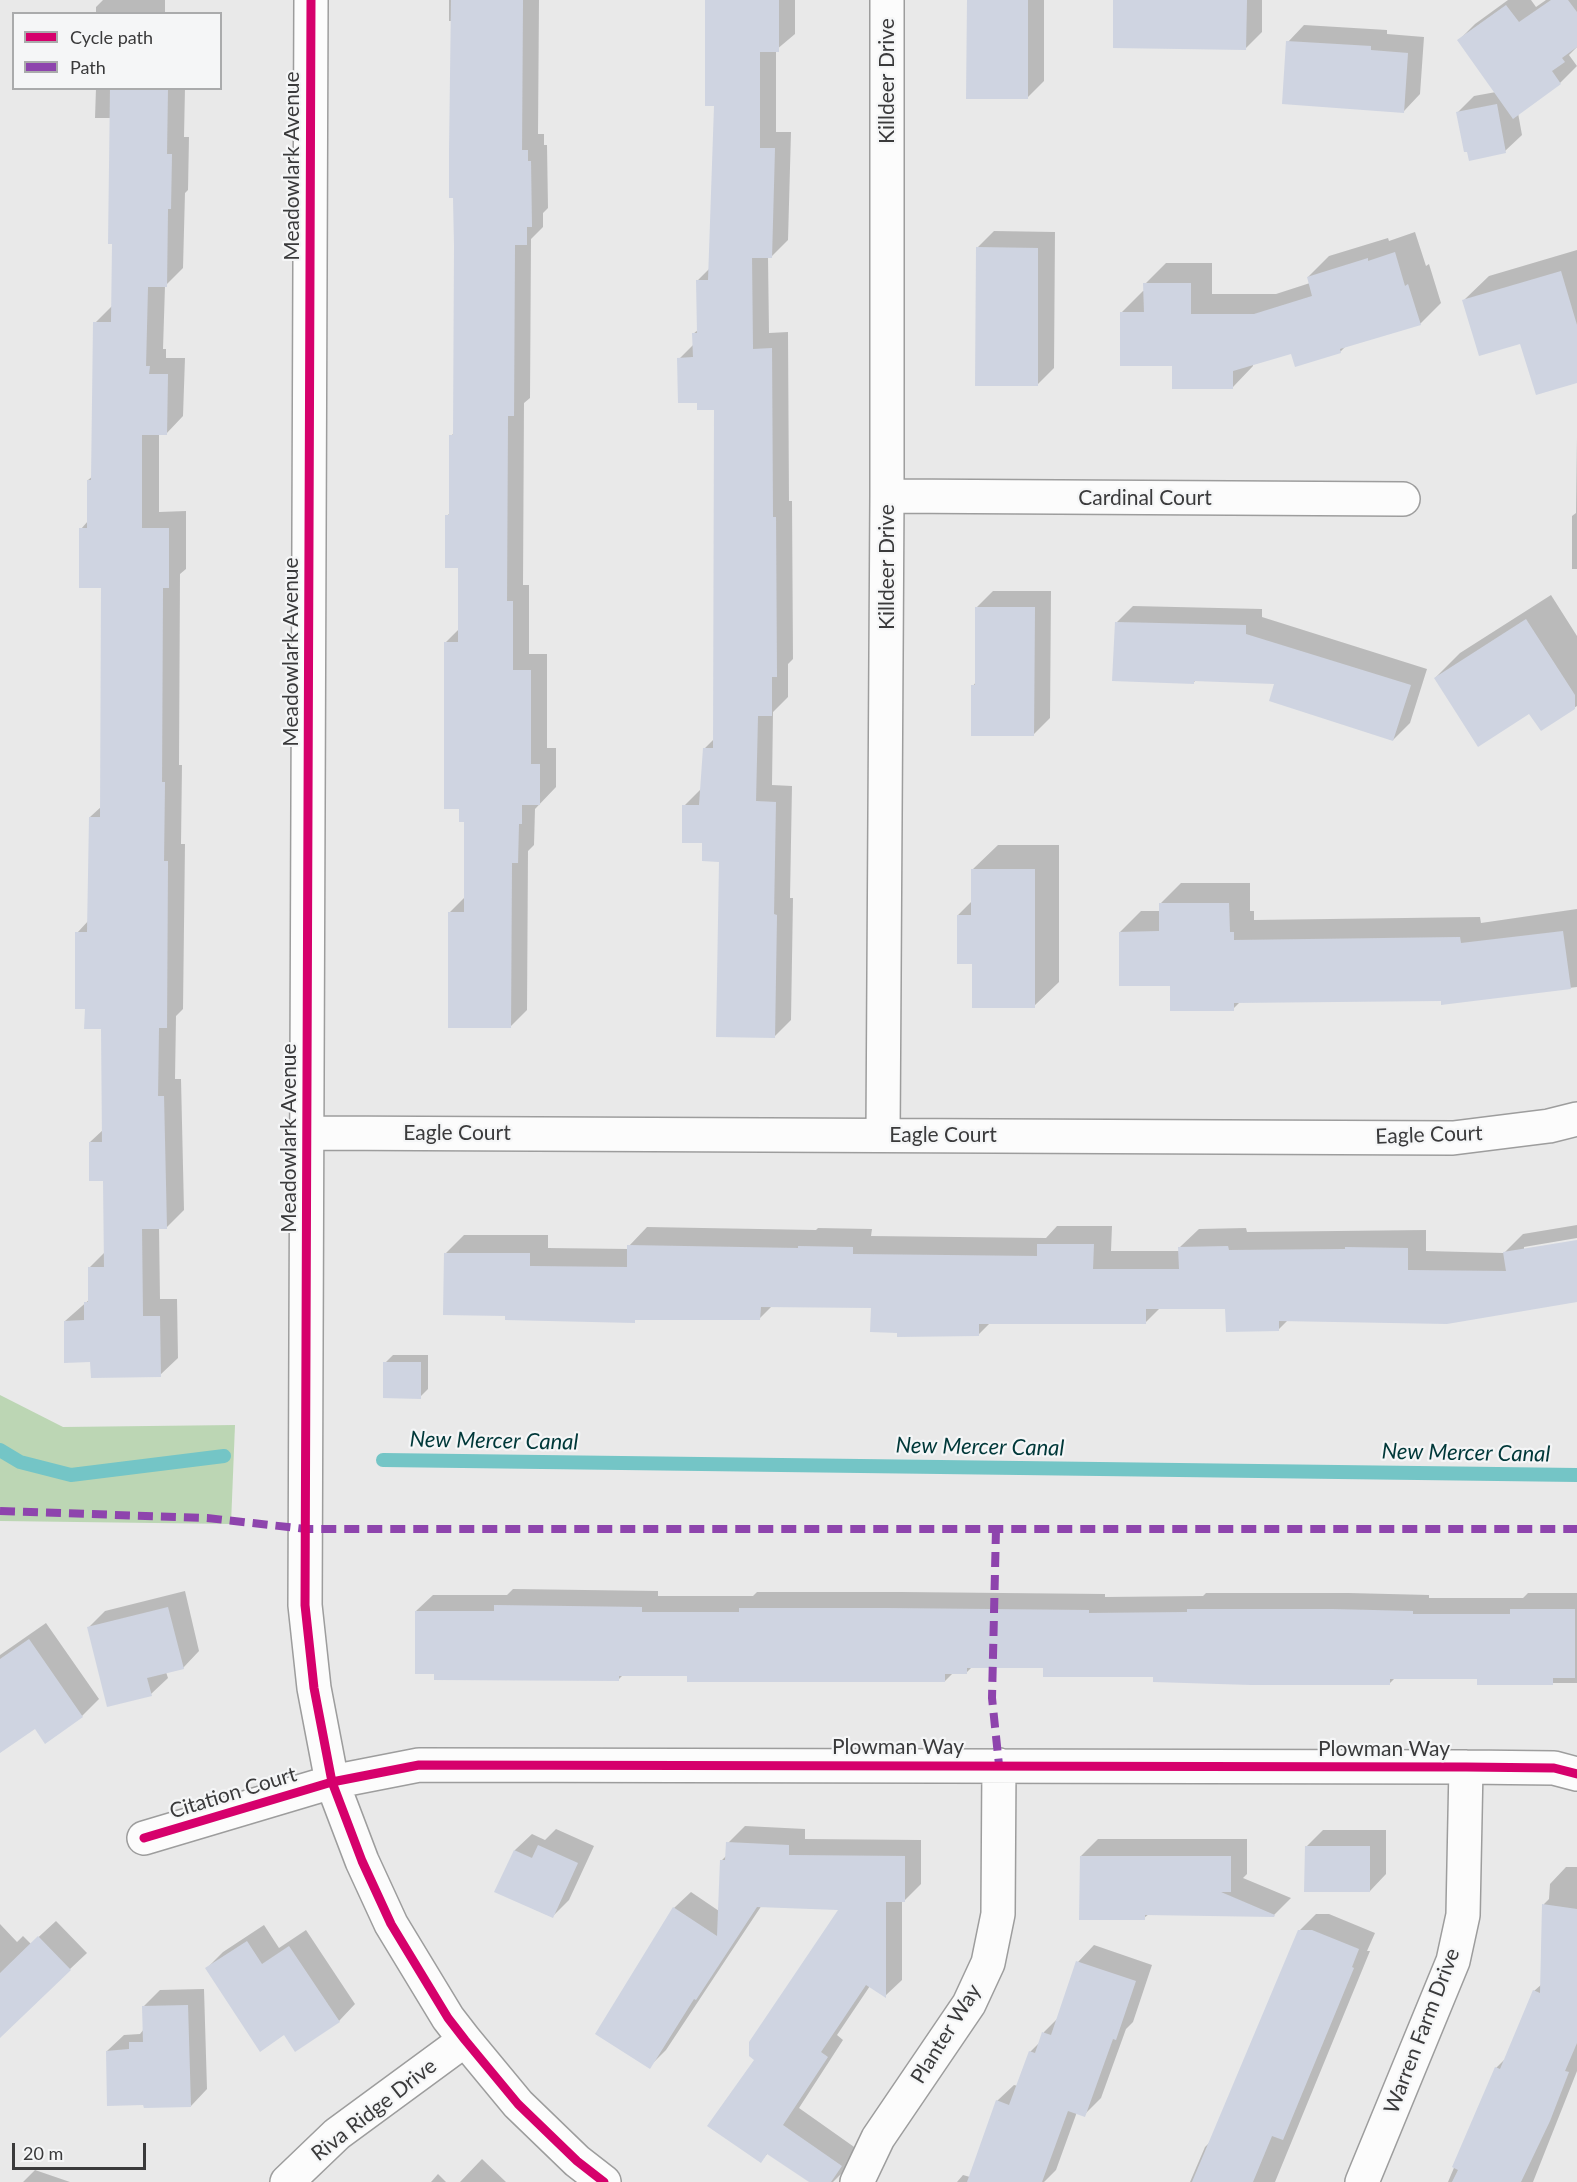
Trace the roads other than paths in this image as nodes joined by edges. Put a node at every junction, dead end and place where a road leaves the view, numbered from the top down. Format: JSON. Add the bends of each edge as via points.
{"nodes":[{"id":1,"x":311,"y":0,"type":"edge"},
{"id":2,"x":887,"y":0,"type":"edge"},
{"id":3,"x":887,"y":496,"type":"junction"},
{"id":4,"x":1403,"y":499,"type":"dead end"},
{"id":5,"x":1577,"y":1119,"type":"edge"},
{"id":6,"x":307,"y":1133,"type":"junction"},
{"id":7,"x":883,"y":1135,"type":"junction"},
{"id":8,"x":999,"y":1765,"type":"junction"},
{"id":9,"x":1466,"y":1767,"type":"junction"},
{"id":10,"x":1577,"y":1774,"type":"edge"},
{"id":11,"x":332,"y":1782,"type":"junction"},
{"id":12,"x":144,"y":1839,"type":"dead end"},
{"id":13,"x":465,"y":2040,"type":"junction"},
{"id":14,"x":286,"y":2182,"type":"edge"},
{"id":15,"x":604,"y":2182,"type":"edge"},
{"id":16,"x":857,"y":2182,"type":"edge"},
{"id":17,"x":1362,"y":2182,"type":"edge"}],
"edges":[{"from":1,"to":6,"type":"street","name":"Meadowlark Avenue"},
{"from":2,"to":3,"type":"street","name":"Killdeer Drive"},
{"from":3,"to":4,"type":"street","name":"Cardinal Court"},
{"from":3,"to":7,"type":"street","name":"Killdeer Drive"},
{"from":5,"to":7,"type":"street","name":"Eagle Court","via":[[1453,1138]]},
{"from":6,"to":7,"type":"street","name":"Eagle Court"},
{"from":6,"to":11,"type":"street","name":"Meadowlark Avenue","via":[[305,1605],[314,1688]]},
{"from":8,"to":9,"type":"street","name":"Plowman Way"},
{"from":8,"to":11,"type":"street","name":"Plowman Way","via":[[419,1764]]},
{"from":8,"to":16,"type":"street","name":"Planter Way","via":[[998,1914],[988,1963],[969,2004],[878,2138]]},
{"from":9,"to":10,"type":"street","name":"Plowman Way","via":[[1554,1768]]},
{"from":9,"to":17,"type":"street","name":"Warren Farm Drive","via":[[1463,1915],[1453,1960]]},
{"from":11,"to":12,"type":"street","name":"Citation Court"},
{"from":11,"to":13,"type":"street","name":"Meadowlark Avenue","via":[[391,1924]]},
{"from":13,"to":14,"type":"street","name":"Riva Ridge Drive","via":[[337,2134]]},
{"from":13,"to":15,"type":"street","name":"Meadowlark Avenue","via":[[518,2104]]}]}
